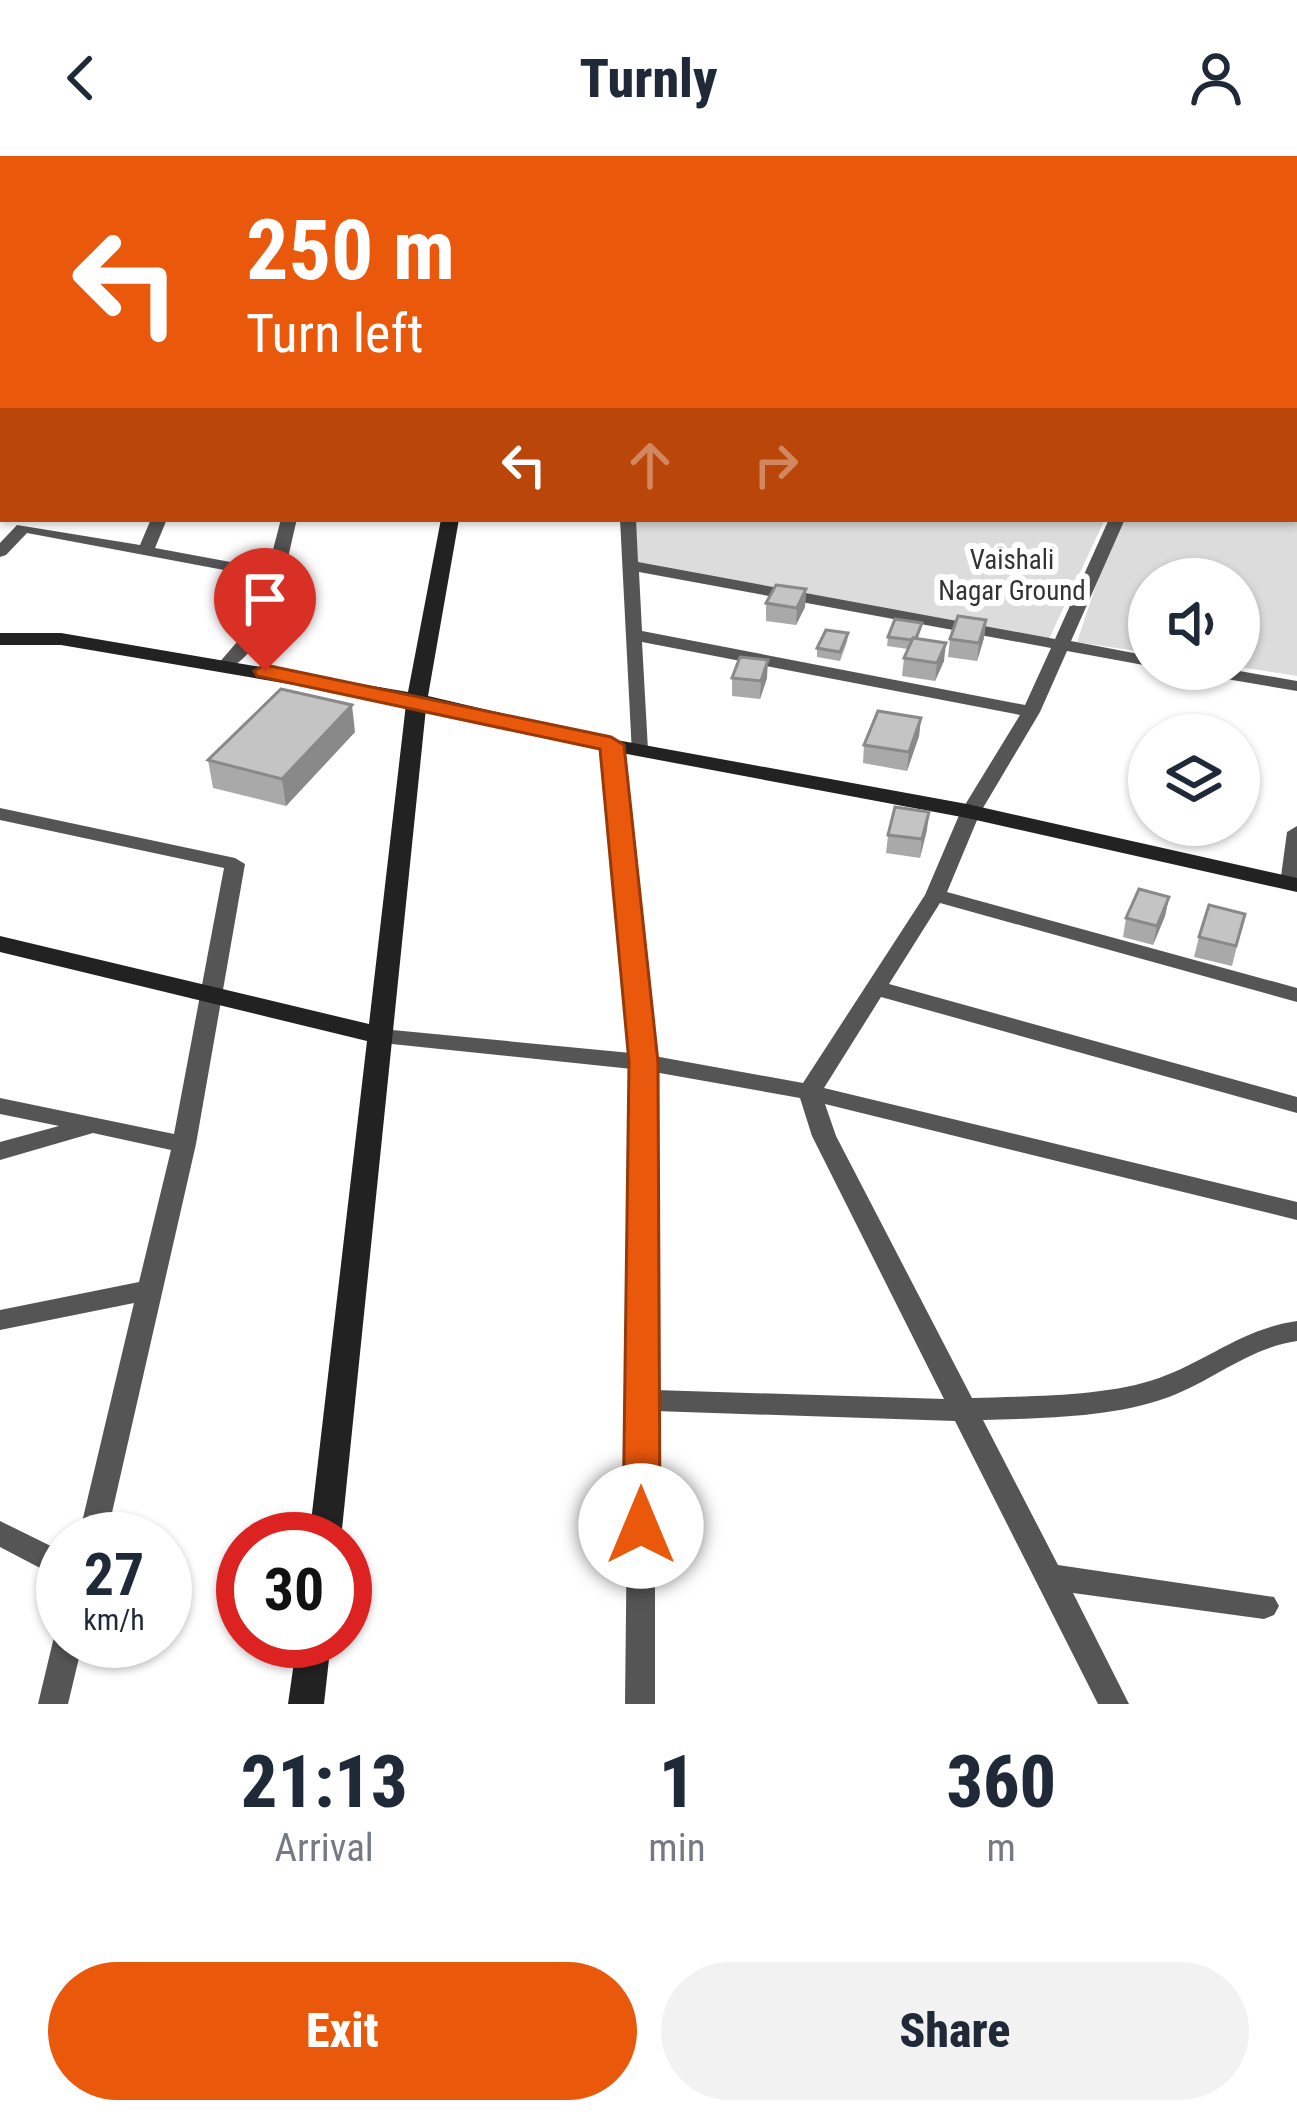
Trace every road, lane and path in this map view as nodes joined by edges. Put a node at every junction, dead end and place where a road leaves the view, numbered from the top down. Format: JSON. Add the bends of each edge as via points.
{"nodes":[{"id":1,"x":158,"y":522,"type":"edge"},
{"id":2,"x":288,"y":522,"type":"edge"},
{"id":3,"x":449,"y":522,"type":"edge"},
{"id":4,"x":628,"y":522,"type":"edge"},
{"id":5,"x":1117,"y":522,"type":"edge"},
{"id":6,"x":25,"y":523,"type":"edge"},
{"id":7,"x":146,"y":551,"type":"junction"},
{"id":8,"x":0,"y":553,"type":"edge"},
{"id":9,"x":631,"y":566,"type":"junction"},
{"id":10,"x":274,"y":575,"type":"junction"},
{"id":11,"x":634,"y":635,"type":"junction"},
{"id":12,"x":0,"y":639,"type":"edge"},
{"id":13,"x":1061,"y":646,"type":"junction"},
{"id":14,"x":1128,"y":657,"type":"edge"},
{"id":15,"x":227,"y":664,"type":"junction"},
{"id":16,"x":1260,"y":680,"type":"edge"},
{"id":17,"x":1297,"y":686,"type":"edge"},
{"id":18,"x":418,"y":700,"type":"junction"},
{"id":19,"x":1031,"y":712,"type":"junction"},
{"id":20,"x":611,"y":745,"type":"junction"},
{"id":21,"x":639,"y":750,"type":"junction"},
{"id":22,"x":970,"y":813,"type":"junction"},
{"id":23,"x":0,"y":814,"type":"edge"},
{"id":24,"x":1297,"y":832,"type":"edge"},
{"id":25,"x":1293,"y":884,"type":"edge"},
{"id":26,"x":935,"y":895,"type":"junction"},
{"id":27,"x":0,"y":944,"type":"edge"},
{"id":28,"x":875,"y":988,"type":"junction"},
{"id":29,"x":210,"y":994,"type":"junction"},
{"id":30,"x":1297,"y":995,"type":"edge"},
{"id":31,"x":382,"y":1036,"type":"junction"},
{"id":32,"x":644,"y":1062,"type":"junction"},
{"id":33,"x":809,"y":1092,"type":"junction"},
{"id":34,"x":1297,"y":1105,"type":"edge"},
{"id":35,"x":0,"y":1106,"type":"edge"},
{"id":36,"x":92,"y":1125,"type":"junction"},
{"id":37,"x":184,"y":1144,"type":"junction"},
{"id":38,"x":0,"y":1151,"type":"edge"},
{"id":39,"x":1297,"y":1211,"type":"edge"},
{"id":40,"x":150,"y":1290,"type":"junction"},
{"id":41,"x":0,"y":1319,"type":"edge"},
{"id":42,"x":1297,"y":1331,"type":"edge"},
{"id":43,"x":642,"y":1400,"type":"junction"},
{"id":44,"x":965,"y":1412,"type":"junction"},
{"id":45,"x":98,"y":1512,"type":"edge"},
{"id":46,"x":328,"y":1512,"type":"edge"},
{"id":47,"x":0,"y":1533,"type":"edge"},
{"id":48,"x":36,"y":1552,"type":"edge"},
{"id":49,"x":1050,"y":1577,"type":"junction"},
{"id":50,"x":1264,"y":1606,"type":"dead end"},
{"id":51,"x":62,"y":1668,"type":"edge"},
{"id":52,"x":311,"y":1668,"type":"edge"},
{"id":53,"x":53,"y":1704,"type":"edge"},
{"id":54,"x":307,"y":1704,"type":"edge"},
{"id":55,"x":640,"y":1704,"type":"edge"},
{"id":56,"x":1114,"y":1704,"type":"edge"}],
"edges":[{"from":1,"to":7,"type":"street"},
{"from":2,"to":10,"type":"street"},
{"from":3,"to":18,"type":"street"},
{"from":4,"to":9,"type":"street"},
{"from":5,"to":13,"type":"street"},
{"from":6,"to":7,"type":"street"},
{"from":6,"to":8,"type":"street"},
{"from":7,"to":10,"type":"street"},
{"from":9,"to":11,"type":"street"},
{"from":9,"to":13,"type":"street"},
{"from":10,"to":15,"type":"street","via":[[255,630]]},
{"from":11,"to":19,"type":"street"},
{"from":11,"to":21,"type":"street"},
{"from":12,"to":15,"type":"street","via":[[61,639]]},
{"from":13,"to":14,"type":"street"},
{"from":13,"to":19,"type":"street"},
{"from":15,"to":18,"type":"street"},
{"from":16,"to":17,"type":"street"},
{"from":18,"to":20,"type":"street"},
{"from":18,"to":31,"type":"street"},
{"from":19,"to":22,"type":"street"},
{"from":20,"to":21,"type":"street"},
{"from":20,"to":32,"type":"street"},
{"from":21,"to":22,"type":"street"},
{"from":22,"to":25,"type":"street"},
{"from":22,"to":26,"type":"street"},
{"from":23,"to":29,"type":"street","via":[[235,864]]},
{"from":24,"to":25,"type":"street"},
{"from":26,"to":28,"type":"street"},
{"from":26,"to":30,"type":"street"},
{"from":27,"to":29,"type":"street"},
{"from":28,"to":33,"type":"street"},
{"from":28,"to":34,"type":"street"},
{"from":29,"to":31,"type":"street"},
{"from":29,"to":37,"type":"street"},
{"from":31,"to":32,"type":"street"},
{"from":31,"to":46,"type":"street"},
{"from":32,"to":33,"type":"street"},
{"from":32,"to":43,"type":"street"},
{"from":33,"to":39,"type":"street"},
{"from":33,"to":44,"type":"street"},
{"from":35,"to":36,"type":"street"},
{"from":36,"to":37,"type":"street"},
{"from":36,"to":38,"type":"street"},
{"from":37,"to":40,"type":"street"},
{"from":40,"to":41,"type":"street"},
{"from":40,"to":45,"type":"street"},
{"from":42,"to":44,"type":"street","via":[[1239,1346],[1197,1374],[1142,1395]]},
{"from":43,"to":44,"type":"street"},
{"from":43,"to":55,"type":"street"},
{"from":44,"to":49,"type":"street"},
{"from":47,"to":48,"type":"street"},
{"from":49,"to":50,"type":"street"},
{"from":49,"to":56,"type":"street"},
{"from":51,"to":53,"type":"street"},
{"from":52,"to":54,"type":"street"}]}
